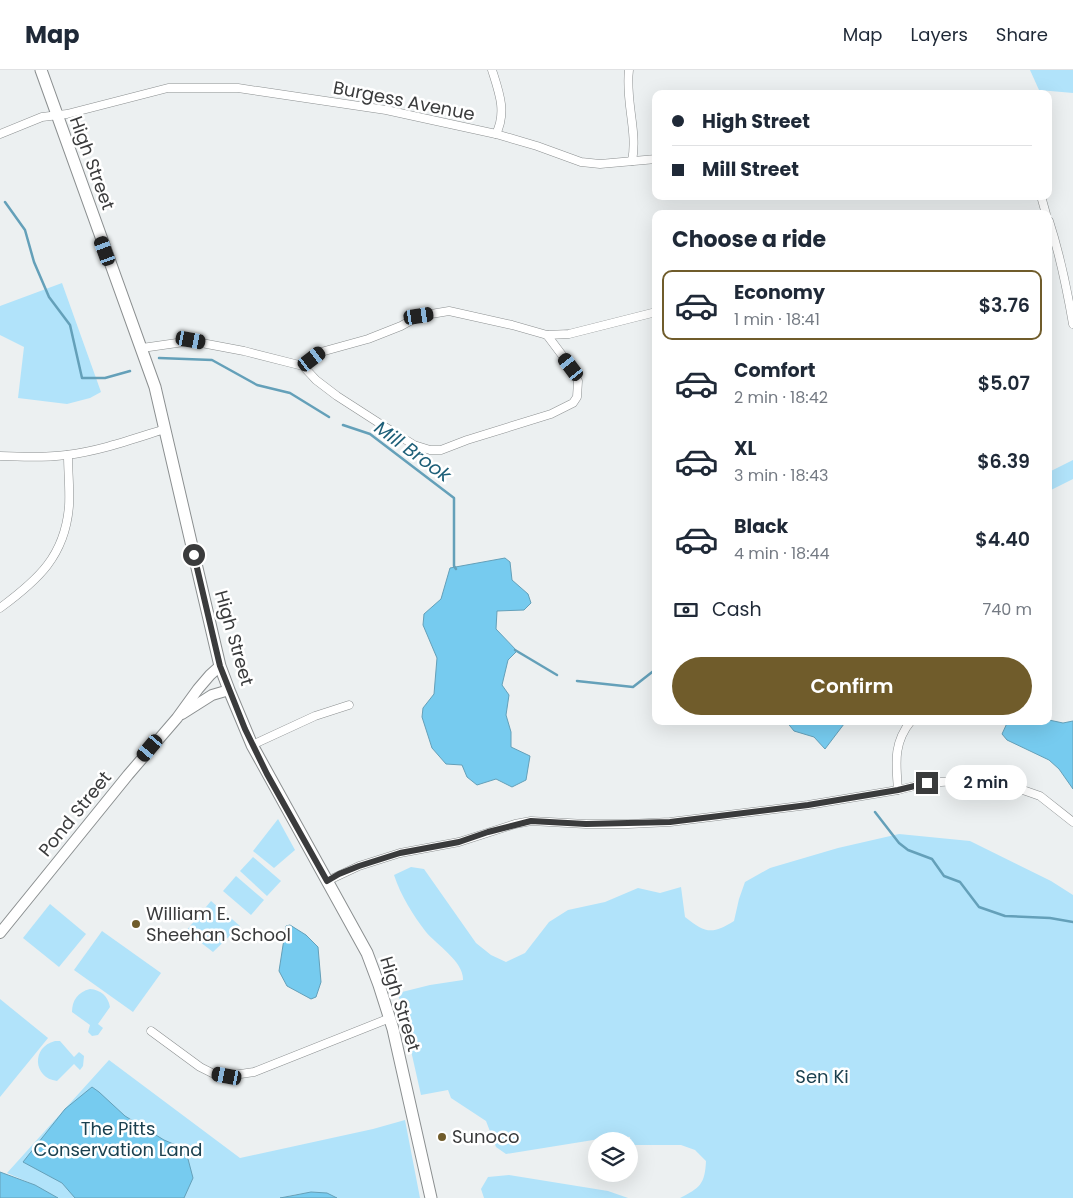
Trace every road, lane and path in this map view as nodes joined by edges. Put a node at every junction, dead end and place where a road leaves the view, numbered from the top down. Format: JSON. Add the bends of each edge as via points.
{"nodes":[{"id":1,"x":40,"y":70,"type":"edge"},
{"id":2,"x":492,"y":70,"type":"edge"},
{"id":3,"x":629,"y":70,"type":"edge"},
{"id":4,"x":56,"y":115,"type":"junction"},
{"id":5,"x":0,"y":134,"type":"edge"},
{"id":6,"x":496,"y":134,"type":"junction"},
{"id":7,"x":652,"y":159,"type":"edge"},
{"id":8,"x":632,"y":161,"type":"junction"},
{"id":9,"x":1052,"y":230,"type":"edge"},
{"id":10,"x":652,"y":313,"type":"edge"},
{"id":11,"x":1073,"y":324,"type":"edge"},
{"id":12,"x":547,"y":335,"type":"junction"},
{"id":13,"x":142,"y":348,"type":"junction"},
{"id":14,"x":303,"y":366,"type":"junction"},
{"id":15,"x":165,"y":429,"type":"junction"},
{"id":16,"x":68,"y":455,"type":"junction"},
{"id":17,"x":0,"y":456,"type":"edge"},
{"id":18,"x":0,"y":608,"type":"edge"},
{"id":19,"x":220,"y":666,"type":"junction"},
{"id":20,"x":229,"y":690,"type":"junction"},
{"id":21,"x":349,"y":705,"type":"dead end"},
{"id":22,"x":177,"y":718,"type":"junction"},
{"id":23,"x":908,"y":725,"type":"edge"},
{"id":24,"x":252,"y":745,"type":"junction"},
{"id":25,"x":898,"y":790,"type":"junction"},
{"id":26,"x":1073,"y":822,"type":"edge"},
{"id":27,"x":327,"y":881,"type":"junction"},
{"id":28,"x":0,"y":933,"type":"edge"},
{"id":29,"x":390,"y":1018,"type":"junction"},
{"id":30,"x":151,"y":1031,"type":"dead end"},
{"id":31,"x":431,"y":1198,"type":"edge"}],
"edges":[{"from":1,"to":4,"type":"main road","name":"High Street"},
{"from":2,"to":6,"type":"street","via":[[502,111]]},
{"from":3,"to":8,"type":"street"},
{"from":4,"to":5,"type":"street","name":"Burgess Avenue","via":[[42,117]]},
{"from":4,"to":6,"type":"street","name":"Burgess Avenue","via":[[168,88],[238,88],[386,110]]},
{"from":4,"to":13,"type":"main road","name":"High Street"},
{"from":6,"to":8,"type":"street","name":"Burgess Avenue","via":[[581,162]]},
{"from":7,"to":8,"type":"street","name":"Burgess Avenue"},
{"from":9,"to":11,"type":"street"},
{"from":10,"to":12,"type":"street","via":[[569,334]]},
{"from":12,"to":14,"type":"street","via":[[449,311],[419,316],[368,339],[321,352]]},
{"from":12,"to":14,"type":"street","via":[[578,381],[573,403],[551,414],[441,450],[414,445],[337,396]]},
{"from":13,"to":14,"type":"street","via":[[191,340]]},
{"from":13,"to":15,"type":"main road","name":"High Street"},
{"from":15,"to":16,"type":"street"},
{"from":15,"to":19,"type":"main road","name":"High Street"},
{"from":16,"to":17,"type":"street"},
{"from":16,"to":18,"type":"street","via":[[68,512],[57,552],[26,590]]},
{"from":19,"to":20,"type":"main road","name":"High Street"},
{"from":19,"to":22,"type":"street","name":"Pond Street"},
{"from":20,"to":22,"type":"street","name":"Pond Street","via":[[212,695]]},
{"from":20,"to":24,"type":"main road","name":"High Street"},
{"from":21,"to":24,"type":"street","via":[[315,716]]},
{"from":22,"to":28,"type":"street","name":"Pond Street"},
{"from":23,"to":25,"type":"street","via":[[898,744]]},
{"from":24,"to":27,"type":"main road","name":"High Street"},
{"from":25,"to":26,"type":"street","via":[[954,781],[1000,784],[1040,796]]},
{"from":25,"to":27,"type":"street","via":[[670,822],[586,824],[531,821],[459,842],[400,853],[359,866]]},
{"from":27,"to":29,"type":"main road","name":"High Street","via":[[366,953]]},
{"from":29,"to":30,"type":"street","via":[[254,1072],[227,1076],[212,1074],[200,1067]]},
{"from":29,"to":31,"type":"main road","name":"High Street"}]}
